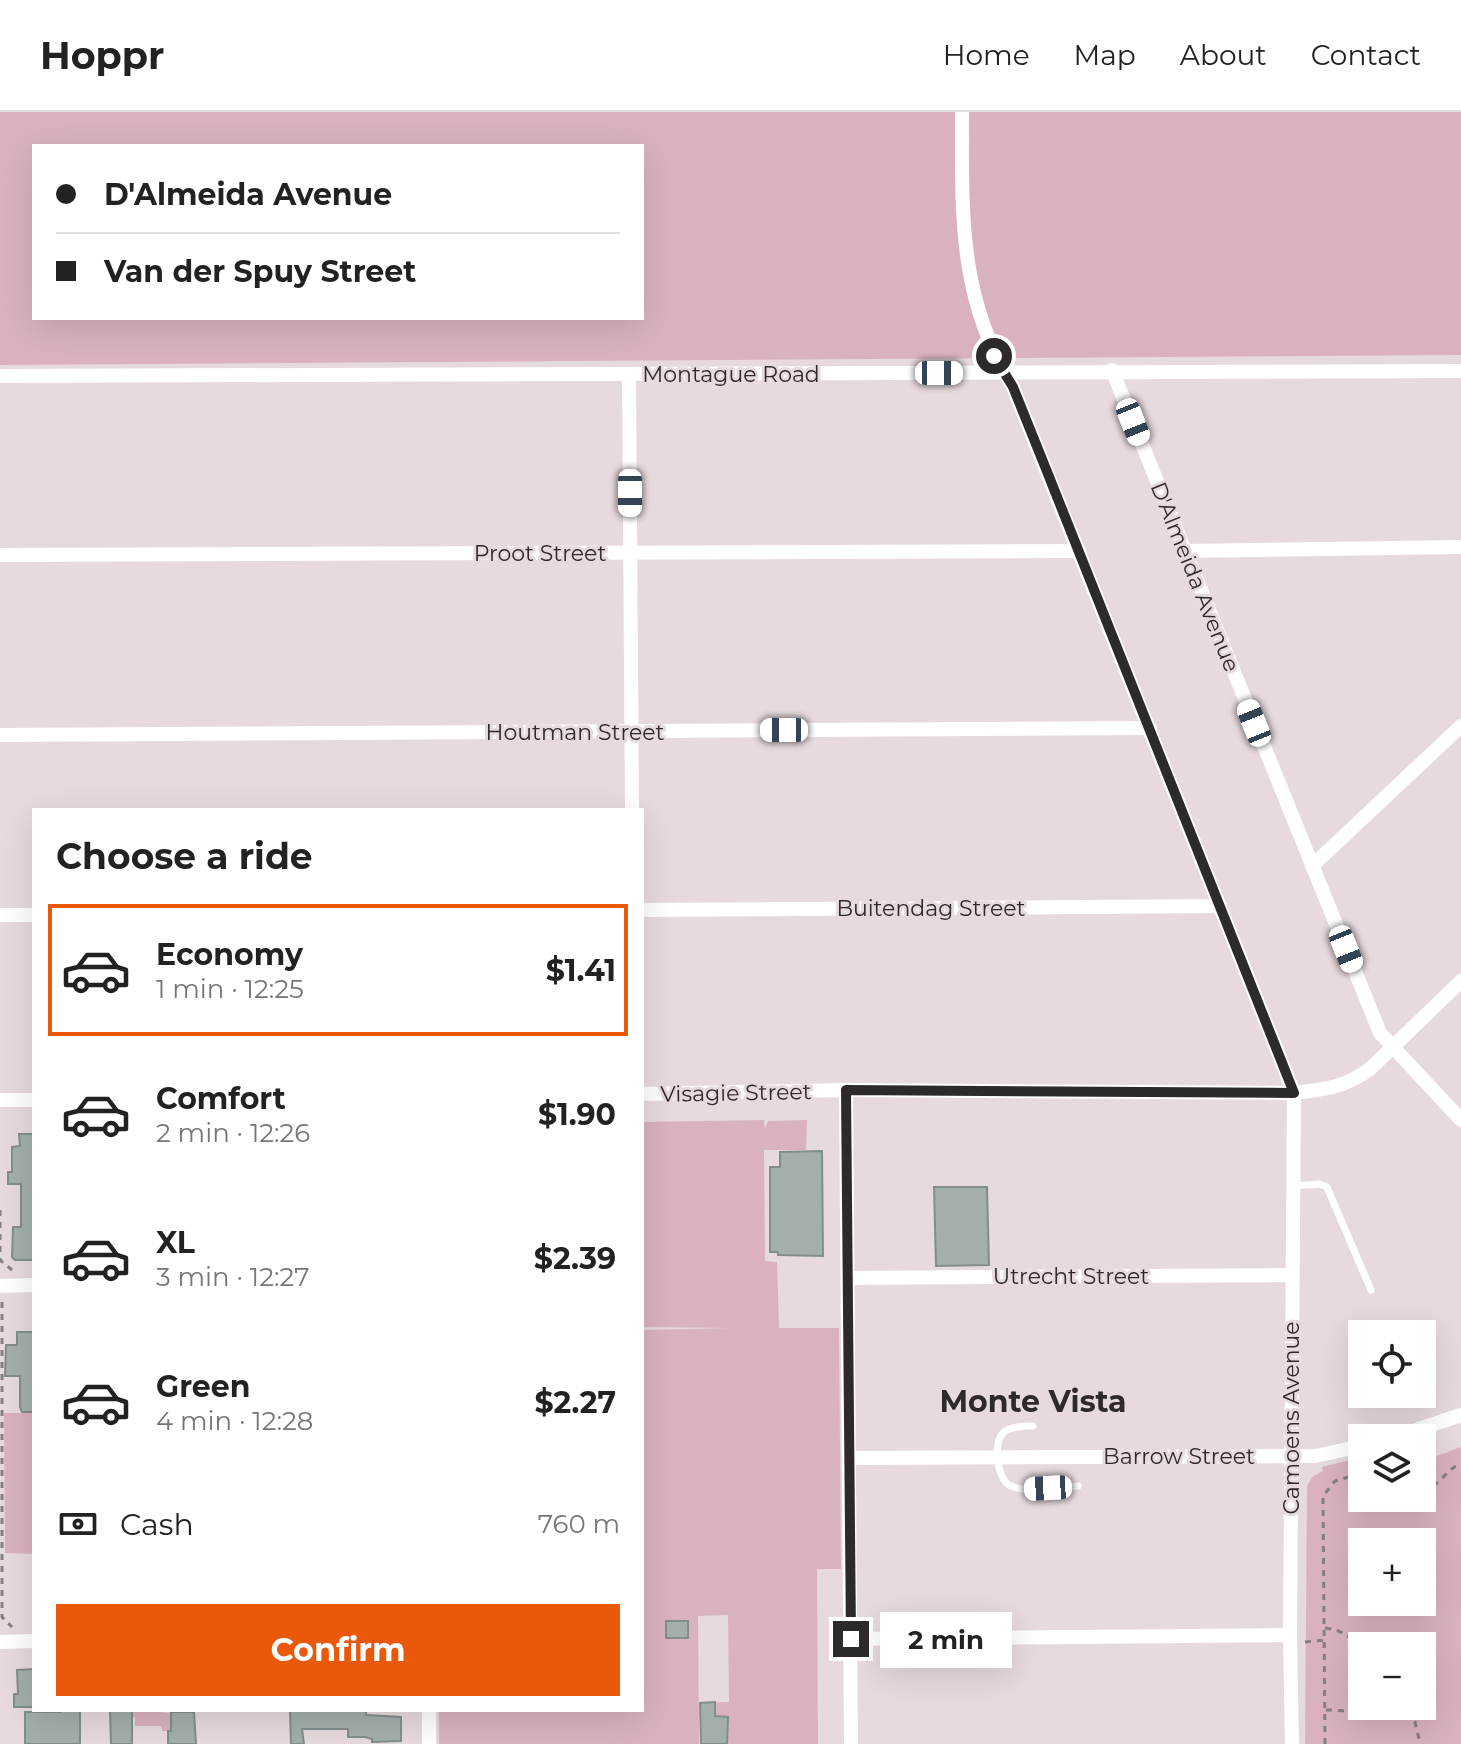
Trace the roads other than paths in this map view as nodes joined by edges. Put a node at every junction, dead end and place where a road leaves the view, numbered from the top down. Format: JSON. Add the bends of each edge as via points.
{"nodes":[{"id":1,"x":962,"y":112,"type":"edge"},
{"id":2,"x":1112,"y":370,"type":"junction"},
{"id":3,"x":1461,"y":371,"type":"edge"},
{"id":4,"x":1004,"y":372,"type":"junction"},
{"id":5,"x":629,"y":375,"type":"junction"},
{"id":6,"x":0,"y":376,"type":"edge"},
{"id":7,"x":1461,"y":547,"type":"edge"},
{"id":8,"x":1079,"y":551,"type":"junction"},
{"id":9,"x":1185,"y":551,"type":"junction"},
{"id":10,"x":630,"y":553,"type":"junction"},
{"id":11,"x":0,"y":555,"type":"edge"},
{"id":12,"x":1461,"y":726,"type":"edge"},
{"id":13,"x":1150,"y":728,"type":"junction"},
{"id":14,"x":631,"y":731,"type":"junction"},
{"id":15,"x":0,"y":735,"type":"edge"},
{"id":16,"x":632,"y":808,"type":"edge"},
{"id":17,"x":1312,"y":866,"type":"junction"},
{"id":18,"x":1220,"y":906,"type":"junction"},
{"id":19,"x":644,"y":910,"type":"edge"},
{"id":20,"x":0,"y":915,"type":"edge"},
{"id":21,"x":32,"y":915,"type":"edge"},
{"id":22,"x":1461,"y":981,"type":"edge"},
{"id":23,"x":1392,"y":1047,"type":"junction"},
{"id":24,"x":846,"y":1090,"type":"junction"},
{"id":25,"x":1294,"y":1093,"type":"junction"},
{"id":26,"x":644,"y":1094,"type":"edge"},
{"id":27,"x":0,"y":1100,"type":"edge"},
{"id":28,"x":32,"y":1100,"type":"edge"},
{"id":29,"x":1461,"y":1120,"type":"edge"},
{"id":30,"x":1292,"y":1186,"type":"junction"},
{"id":31,"x":1292,"y":1275,"type":"junction"},
{"id":32,"x":850,"y":1278,"type":"junction"},
{"id":33,"x":32,"y":1285,"type":"edge"},
{"id":34,"x":0,"y":1286,"type":"edge"},
{"id":35,"x":1371,"y":1290,"type":"dead end"},
{"id":36,"x":1461,"y":1415,"type":"edge"},
{"id":37,"x":1434,"y":1424,"type":"edge"},
{"id":38,"x":1033,"y":1426,"type":"dead end"},
{"id":39,"x":1348,"y":1449,"type":"edge"},
{"id":40,"x":1291,"y":1456,"type":"junction"},
{"id":41,"x":998,"y":1457,"type":"junction"},
{"id":42,"x":851,"y":1458,"type":"junction"},
{"id":43,"x":1078,"y":1486,"type":"dead end"},
{"id":44,"x":1290,"y":1635,"type":"junction"},
{"id":45,"x":851,"y":1639,"type":"junction"},
{"id":46,"x":32,"y":1641,"type":"edge"},
{"id":47,"x":0,"y":1642,"type":"edge"},
{"id":48,"x":429,"y":1712,"type":"edge"},
{"id":49,"x":429,"y":1744,"type":"edge"},
{"id":50,"x":851,"y":1744,"type":"edge"},
{"id":51,"x":1292,"y":1744,"type":"edge"}],
"edges":[{"from":1,"to":4,"type":"street","via":[[962,213],[970,282],[981,324]]},
{"from":2,"to":3,"type":"street","name":"Montague Road"},
{"from":2,"to":4,"type":"street","name":"Montague Road"},
{"from":2,"to":9,"type":"street","name":"D'Almeida Avenue"},
{"from":4,"to":5,"type":"street","name":"Montague Road"},
{"from":4,"to":8,"type":"street"},
{"from":5,"to":6,"type":"street","name":"Montague Road"},
{"from":5,"to":10,"type":"street"},
{"from":7,"to":9,"type":"street"},
{"from":8,"to":10,"type":"street","name":"Proot Street"},
{"from":8,"to":13,"type":"street"},
{"from":9,"to":17,"type":"street","name":"D'Almeida Avenue"},
{"from":10,"to":11,"type":"street","name":"Proot Street"},
{"from":10,"to":14,"type":"street"},
{"from":12,"to":17,"type":"street"},
{"from":13,"to":14,"type":"street","name":"Houtman Street"},
{"from":13,"to":18,"type":"street"},
{"from":14,"to":15,"type":"street","name":"Houtman Street"},
{"from":14,"to":16,"type":"street"},
{"from":17,"to":23,"type":"street","name":"D'Almeida Avenue","via":[[1380,1033]]},
{"from":18,"to":19,"type":"street","name":"Buitendag Street"},
{"from":18,"to":25,"type":"street"},
{"from":20,"to":21,"type":"street"},
{"from":22,"to":23,"type":"street","name":"Visagie Street"},
{"from":23,"to":25,"type":"street","name":"Visagie Street","via":[[1345,1084]]},
{"from":23,"to":29,"type":"street","name":"D'Almeida Avenue"},
{"from":24,"to":25,"type":"street","name":"Visagie Street"},
{"from":24,"to":26,"type":"street","name":"Visagie Street"},
{"from":24,"to":32,"type":"street"},
{"from":25,"to":30,"type":"street","name":"Camoens Avenue"},
{"from":27,"to":28,"type":"street"},
{"from":30,"to":31,"type":"street","name":"Camoens Avenue"},
{"from":30,"to":35,"type":"lane","via":[[1327,1187]]},
{"from":31,"to":32,"type":"street","name":"Utrecht Street"},
{"from":31,"to":40,"type":"street","name":"Camoens Avenue"},
{"from":32,"to":42,"type":"street"},
{"from":33,"to":34,"type":"street"},
{"from":36,"to":37,"type":"street"},
{"from":38,"to":41,"type":"lane","via":[[1003,1432]]},
{"from":39,"to":40,"type":"street","name":"Barrow Street"},
{"from":40,"to":41,"type":"street","name":"Barrow Street"},
{"from":40,"to":44,"type":"street","name":"Camoens Avenue"},
{"from":41,"to":42,"type":"street","name":"Barrow Street"},
{"from":41,"to":43,"type":"lane","via":[[1004,1482],[1019,1489]]},
{"from":42,"to":45,"type":"street"},
{"from":44,"to":45,"type":"street"},
{"from":44,"to":51,"type":"street","name":"Camoens Avenue"},
{"from":45,"to":50,"type":"street"},
{"from":46,"to":47,"type":"street"},
{"from":48,"to":49,"type":"street"}]}
